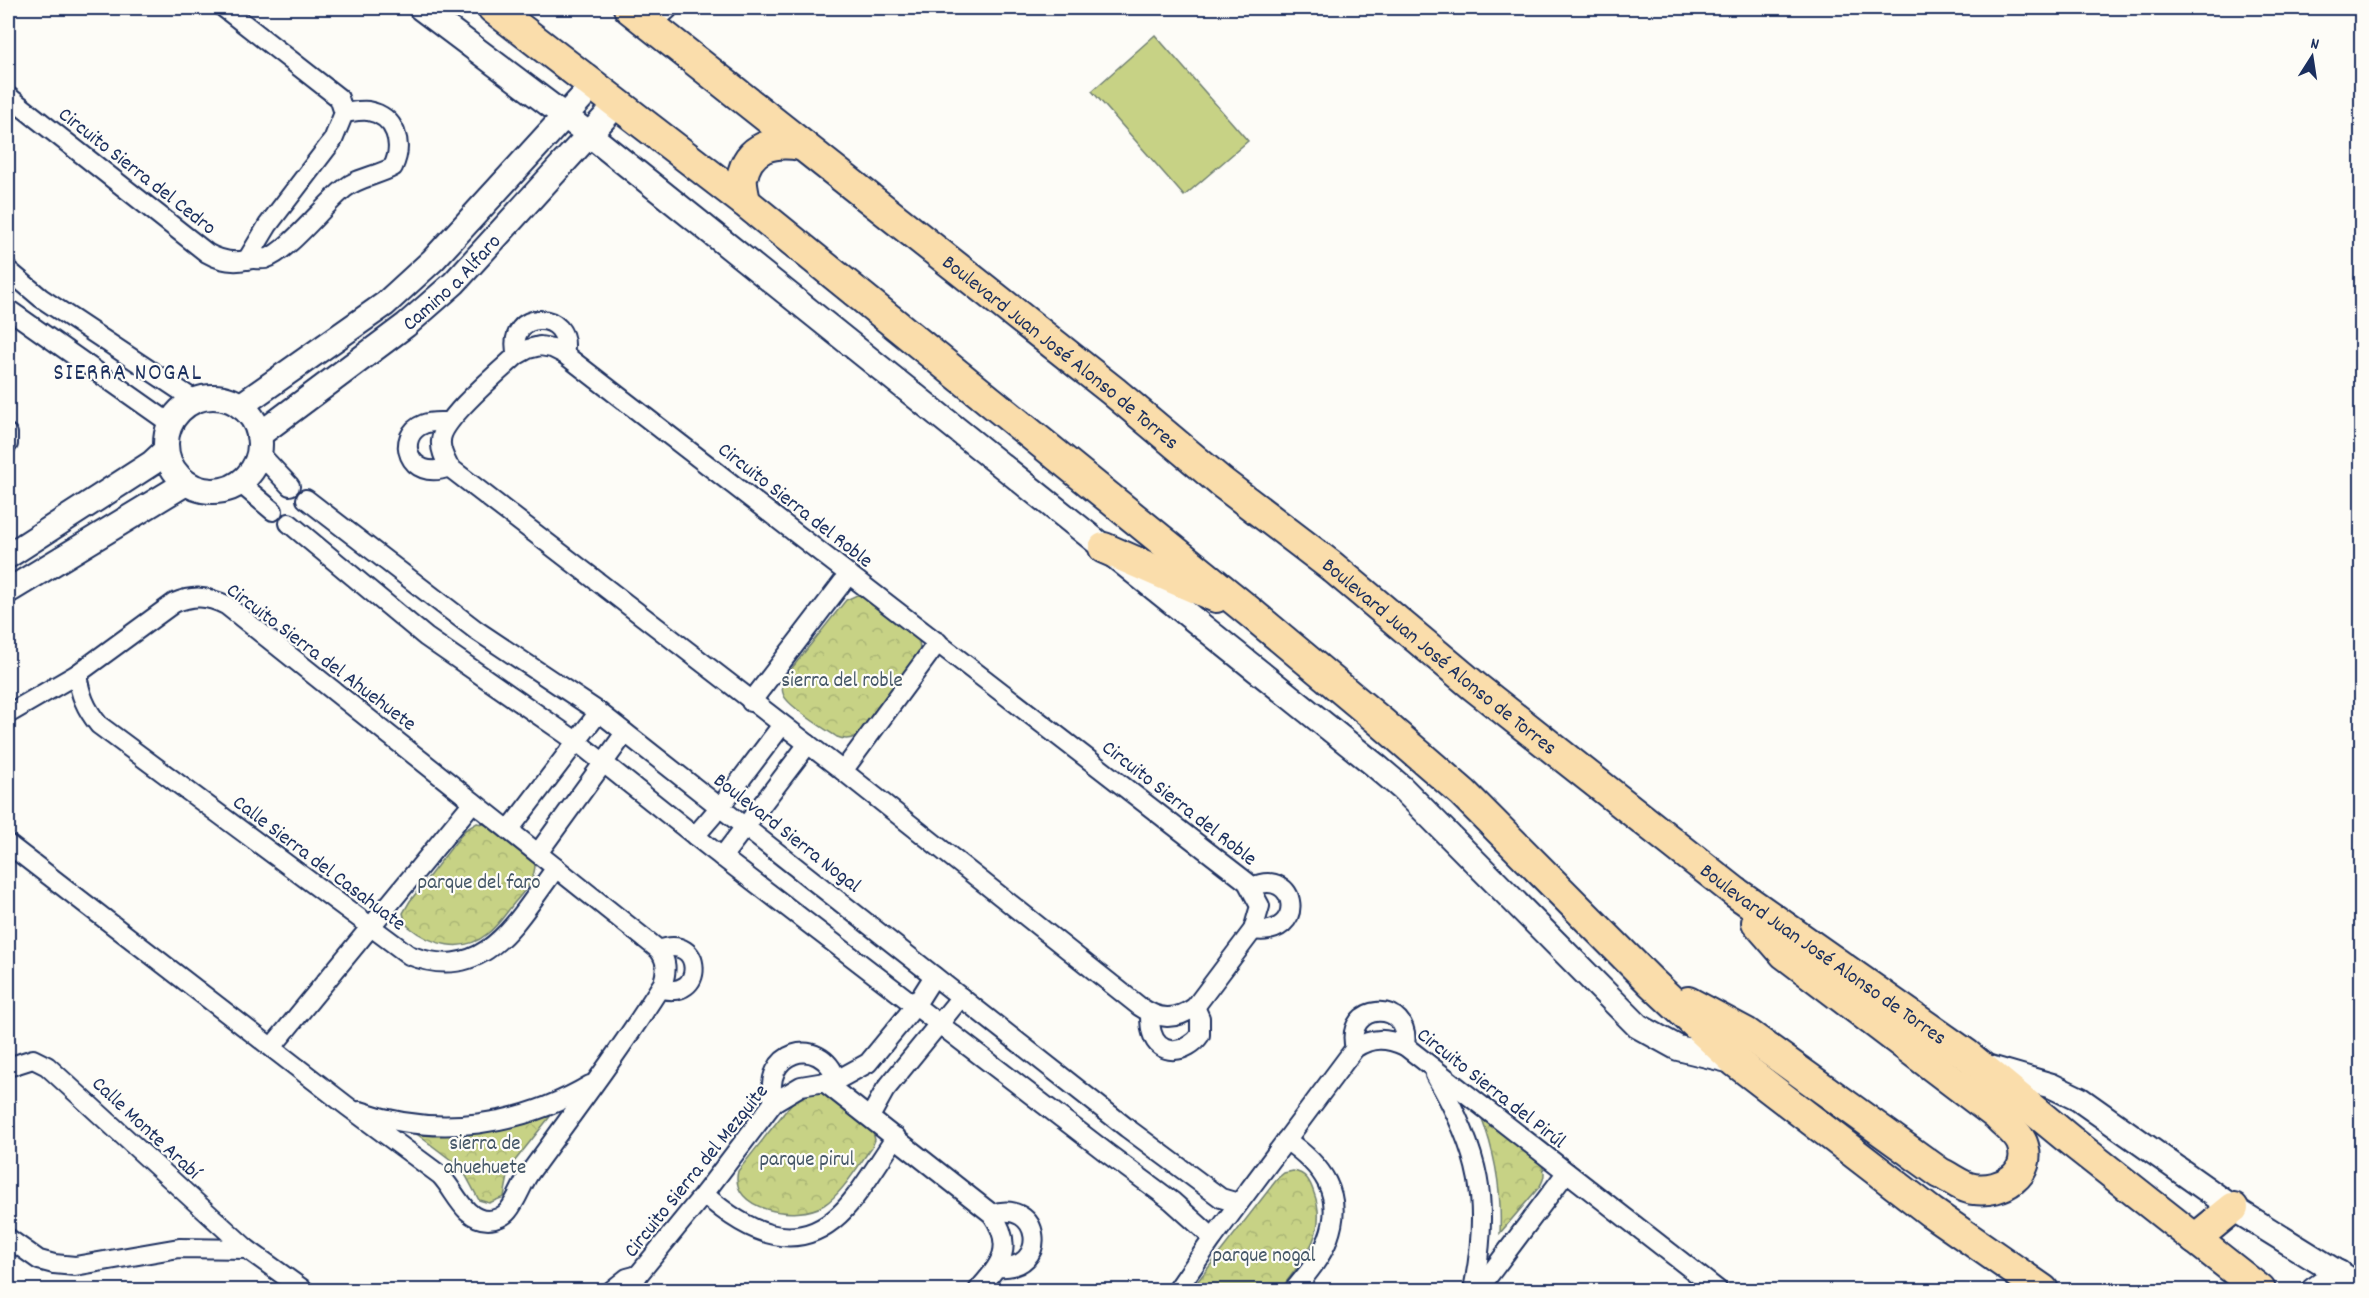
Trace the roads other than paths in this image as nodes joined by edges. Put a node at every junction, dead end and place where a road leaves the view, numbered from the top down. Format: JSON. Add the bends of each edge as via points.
{"nodes":[{"id":1,"x":224,"y":8,"type":"edge"},
{"id":2,"x":422,"y":8,"type":"edge"},
{"id":3,"x":493,"y":8,"type":"edge"},
{"id":4,"x":648,"y":12,"type":"edge"},
{"id":5,"x":594,"y":84,"type":"junction"},
{"id":6,"x":8,"y":96,"type":"edge"},
{"id":7,"x":618,"y":103,"type":"junction"},
{"id":8,"x":344,"y":113,"type":"junction"},
{"id":9,"x":565,"y":115,"type":"junction"},
{"id":10,"x":590,"y":135,"type":"junction"},
{"id":11,"x":801,"y":145,"type":"junction"},
{"id":12,"x":745,"y":202,"type":"junction"},
{"id":13,"x":247,"y":260,"type":"junction"},
{"id":14,"x":8,"y":270,"type":"edge"},
{"id":15,"x":8,"y":309,"type":"edge"},
{"id":16,"x":564,"y":354,"type":"junction"},
{"id":17,"x":517,"y":355,"type":"junction"},
{"id":18,"x":196,"y":401,"type":"junction"},
{"id":19,"x":240,"y":406,"type":"junction"},
{"id":20,"x":447,"y":422,"type":"junction"},
{"id":21,"x":171,"y":424,"type":"junction"},
{"id":22,"x":8,"y":434,"type":"edge"},
{"id":23,"x":8,"y":444,"type":"edge"},
{"id":24,"x":259,"y":444,"type":"junction"},
{"id":25,"x":166,"y":450,"type":"junction"},
{"id":26,"x":449,"y":467,"type":"junction"},
{"id":27,"x":186,"y":483,"type":"junction"},
{"id":28,"x":240,"y":483,"type":"junction"},
{"id":29,"x":290,"y":486,"type":"dead end"},
{"id":30,"x":306,"y":499,"type":"dead end"},
{"id":31,"x":273,"y":511,"type":"dead end"},
{"id":32,"x":288,"y":523,"type":"dead end"},
{"id":33,"x":1104,"y":548,"type":"junction"},
{"id":34,"x":8,"y":556,"type":"edge"},
{"id":35,"x":849,"y":574,"type":"junction"},
{"id":36,"x":8,"y":591,"type":"edge"},
{"id":37,"x":1251,"y":613,"type":"junction"},
{"id":38,"x":939,"y":642,"type":"junction"},
{"id":39,"x":77,"y":674,"type":"junction"},
{"id":40,"x":752,"y":702,"type":"junction"},
{"id":41,"x":599,"y":712,"type":"junction"},
{"id":42,"x":8,"y":714,"type":"edge"},
{"id":43,"x":782,"y":725,"type":"junction"},
{"id":44,"x":625,"y":733,"type":"junction"},
{"id":45,"x":576,"y":741,"type":"junction"},
{"id":46,"x":808,"y":744,"type":"junction"},
{"id":47,"x":603,"y":762,"type":"junction"},
{"id":48,"x":843,"y":771,"type":"junction"},
{"id":49,"x":474,"y":802,"type":"junction"},
{"id":50,"x":720,"y":807,"type":"junction"},
{"id":51,"x":745,"y":827,"type":"junction"},
{"id":52,"x":509,"y":831,"type":"junction"},
{"id":53,"x":695,"y":836,"type":"junction"},
{"id":54,"x":8,"y":844,"type":"edge"},
{"id":55,"x":538,"y":853,"type":"junction"},
{"id":56,"x":722,"y":857,"type":"junction"},
{"id":57,"x":556,"y":868,"type":"junction"},
{"id":58,"x":1252,"y":887,"type":"junction"},
{"id":59,"x":1735,"y":892,"type":"junction"},
{"id":60,"x":371,"y":927,"type":"junction"},
{"id":61,"x":1253,"y":930,"type":"junction"},
{"id":62,"x":659,"y":950,"type":"junction"},
{"id":63,"x":934,"y":976,"type":"junction"},
{"id":64,"x":1651,"y":982,"type":"junction"},
{"id":65,"x":660,"y":988,"type":"junction"},
{"id":66,"x":961,"y":997,"type":"junction"},
{"id":67,"x":915,"y":1006,"type":"junction"},
{"id":68,"x":1195,"y":1007,"type":"junction"},
{"id":69,"x":1150,"y":1014,"type":"junction"},
{"id":70,"x":939,"y":1024,"type":"junction"},
{"id":71,"x":1405,"y":1046,"type":"junction"},
{"id":72,"x":272,"y":1047,"type":"junction"},
{"id":73,"x":1355,"y":1048,"type":"junction"},
{"id":74,"x":1736,"y":1062,"type":"junction"},
{"id":75,"x":1981,"y":1066,"type":"junction"},
{"id":76,"x":8,"y":1067,"type":"edge"},
{"id":77,"x":1431,"y":1067,"type":"junction"},
{"id":78,"x":831,"y":1081,"type":"junction"},
{"id":79,"x":597,"y":1082,"type":"junction"},
{"id":80,"x":774,"y":1102,"type":"junction"},
{"id":81,"x":347,"y":1106,"type":"junction"},
{"id":82,"x":870,"y":1117,"type":"junction"},
{"id":83,"x":896,"y":1137,"type":"junction"},
{"id":84,"x":1287,"y":1140,"type":"junction"},
{"id":85,"x":1566,"y":1173,"type":"junction"},
{"id":86,"x":704,"y":1194,"type":"junction"},
{"id":87,"x":1238,"y":1203,"type":"junction"},
{"id":88,"x":2233,"y":1208,"type":"junction"},
{"id":89,"x":992,"y":1214,"type":"junction"},
{"id":90,"x":8,"y":1238,"type":"edge"},
{"id":91,"x":1213,"y":1238,"type":"junction"},
{"id":92,"x":2195,"y":1239,"type":"junction"},
{"id":93,"x":247,"y":1250,"type":"junction"},
{"id":94,"x":999,"y":1267,"type":"junction"},
{"id":95,"x":2339,"y":1274,"type":"junction"},
{"id":96,"x":635,"y":1283,"type":"edge"},
{"id":97,"x":2361,"y":1287,"type":"edge"},
{"id":98,"x":304,"y":1290,"type":"edge"},
{"id":99,"x":612,"y":1290,"type":"edge"},
{"id":100,"x":978,"y":1290,"type":"edge"},
{"id":101,"x":1177,"y":1290,"type":"edge"},
{"id":102,"x":1294,"y":1290,"type":"edge"},
{"id":103,"x":1473,"y":1290,"type":"edge"},
{"id":104,"x":1478,"y":1290,"type":"edge"},
{"id":105,"x":1718,"y":1290,"type":"edge"},
{"id":106,"x":2043,"y":1290,"type":"edge"},
{"id":107,"x":2260,"y":1290,"type":"edge"},
{"id":108,"x":2314,"y":1290,"type":"edge"}],
"edges":[{"from":1,"to":8,"type":"street","via":[[339,98]]},
{"from":2,"to":9,"type":"street"},
{"from":3,"to":5,"type":"main road"},
{"from":4,"to":11,"type":"main road","name":"Boulevard Juan José Alonso de Torres"},
{"from":5,"to":7,"type":"main road"},
{"from":5,"to":9,"type":"street","name":"Camino a Alfaro"},
{"from":6,"to":13,"type":"street","name":"Circuito Sierra del Cedro","via":[[207,253],[229,261]]},
{"from":7,"to":10,"type":"street","name":"Camino a Alfaro"},
{"from":7,"to":12,"type":"main road"},
{"from":8,"to":13,"type":"street","via":[[333,140],[268,225]]},
{"from":8,"to":13,"type":"street","name":"Circuito Sierra del Cedro","via":[[367,111],[388,120],[395,129],[399,149],[393,167],[357,179],[283,248],[266,258]]},
{"from":9,"to":10,"type":"street"},
{"from":9,"to":19,"type":"street","name":"Camino a Alfaro","via":[[433,261],[385,304]]},
{"from":10,"to":24,"type":"street","name":"Camino a Alfaro","via":[[454,283]]},
{"from":10,"to":33,"type":"street"},
{"from":11,"to":12,"type":"main road","via":[[783,142],[765,146],[751,157],[742,179]]},
{"from":11,"to":59,"type":"main road","name":"Boulevard Juan José Alonso de Torres"},
{"from":12,"to":37,"type":"main road"},
{"from":14,"to":18,"type":"street","via":[[41,298]]},
{"from":15,"to":21,"type":"street"},
{"from":16,"to":17,"type":"street","name":"Circuito Sierra del Roble","via":[[540,346]]},
{"from":16,"to":17,"type":"street","via":[[561,330],[539,319],[518,331]]},
{"from":16,"to":35,"type":"street","name":"Circuito Sierra del Roble"},
{"from":17,"to":20,"type":"street","name":"Circuito Sierra del Roble"},
{"from":18,"to":19,"type":"street","via":[[219,398]]},
{"from":18,"to":21,"type":"street","via":[[181,410]]},
{"from":19,"to":24,"type":"street","via":[[255,424]]},
{"from":20,"to":26,"type":"street","via":[[441,440]]},
{"from":20,"to":26,"type":"street","via":[[422,424],[415,429],[408,445],[413,462],[421,468],[439,471]]},
{"from":21,"to":25,"type":"street"},
{"from":22,"to":23,"type":"street"},
{"from":24,"to":28,"type":"street","via":[[256,464]]},
{"from":24,"to":29,"type":"street"},
{"from":25,"to":27,"type":"street","via":[[170,463]]},
{"from":25,"to":34,"type":"street"},
{"from":26,"to":40,"type":"street"},
{"from":27,"to":28,"type":"street","via":[[213,491]]},
{"from":27,"to":36,"type":"street"},
{"from":28,"to":31,"type":"street"},
{"from":30,"to":41,"type":"street","name":"Boulevard Sierra Nogal","via":[[476,630]]},
{"from":32,"to":45,"type":"street","via":[[426,637]]},
{"from":33,"to":37,"type":"main road"},
{"from":33,"to":74,"type":"street","via":[[1402,788],[1638,1026],[1678,1048]]},
{"from":35,"to":38,"type":"street","name":"Circuito Sierra del Roble"},
{"from":35,"to":40,"type":"street"},
{"from":37,"to":64,"type":"main road","via":[[1463,793]]},
{"from":38,"to":48,"type":"street"},
{"from":38,"to":58,"type":"street","name":"Circuito Sierra del Roble"},
{"from":39,"to":42,"type":"street","name":"Circuito Sierra del Ahuehuete"},
{"from":39,"to":49,"type":"street","name":"Circuito Sierra del Ahuehuete","via":[[174,603],[198,596],[212,598],[226,605]]},
{"from":39,"to":60,"type":"street","name":"Calle Sierra del Casahuate","via":[[87,711],[99,725]]},
{"from":40,"to":43,"type":"street"},
{"from":41,"to":44,"type":"street","name":"Boulevard Sierra Nogal"},
{"from":41,"to":45,"type":"street"},
{"from":43,"to":46,"type":"street"},
{"from":43,"to":50,"type":"street"},
{"from":44,"to":47,"type":"street"},
{"from":44,"to":50,"type":"street","name":"Boulevard Sierra Nogal"},
{"from":45,"to":47,"type":"street"},
{"from":45,"to":52,"type":"street"},
{"from":46,"to":48,"type":"street"},
{"from":46,"to":51,"type":"street"},
{"from":47,"to":53,"type":"street"},
{"from":47,"to":55,"type":"street"},
{"from":48,"to":69,"type":"street"},
{"from":49,"to":52,"type":"street","name":"Circuito Sierra del Ahuehuete"},
{"from":49,"to":60,"type":"street"},
{"from":50,"to":51,"type":"street","name":"Boulevard Sierra Nogal"},
{"from":50,"to":53,"type":"street"},
{"from":51,"to":56,"type":"street"},
{"from":51,"to":63,"type":"street","name":"Boulevard Sierra Nogal"},
{"from":52,"to":55,"type":"street","name":"Circuito Sierra del Ahuehuete"},
{"from":53,"to":56,"type":"street"},
{"from":54,"to":72,"type":"street"},
{"from":55,"to":57,"type":"street","name":"Circuito Sierra del Ahuehuete"},
{"from":56,"to":67,"type":"street"},
{"from":57,"to":60,"type":"street","name":"Calle Sierra del Casahuate","via":[[504,935],[478,956],[460,962],[443,964],[409,955]]},
{"from":57,"to":62,"type":"street","name":"Circuito Sierra del Ahuehuete"},
{"from":58,"to":61,"type":"street","name":"Circuito Sierra del Roble","via":[[1260,906]]},
{"from":58,"to":61,"type":"street","via":[[1260,883],[1277,885],[1291,902],[1291,911],[1282,925],[1266,931]]},
{"from":59,"to":64,"type":"main road","via":[[1785,954],[1996,1115],[2022,1141],[2024,1158],[2014,1178],[1993,1189],[1968,1188],[1940,1173],[1746,1033]]},
{"from":59,"to":75,"type":"main road","name":"Boulevard Juan José Alonso de Torres"},
{"from":60,"to":72,"type":"street"},
{"from":61,"to":68,"type":"street","name":"Circuito Sierra del Roble"},
{"from":62,"to":65,"type":"street","via":[[666,965]]},
{"from":62,"to":65,"type":"street","via":[[677,946],[692,958],[694,968],[693,977],[679,990]]},
{"from":63,"to":66,"type":"street","name":"Boulevard Sierra Nogal"},
{"from":63,"to":67,"type":"street","name":"Circuito Sierra del Mezquite"},
{"from":64,"to":74,"type":"main road"},
{"from":65,"to":79,"type":"street"},
{"from":66,"to":70,"type":"street"},
{"from":66,"to":87,"type":"street","name":"Boulevard Sierra Nogal","via":[[1136,1136],[1221,1198]]},
{"from":67,"to":70,"type":"street"},
{"from":67,"to":78,"type":"street","name":"Circuito Sierra del Mezquite","via":[[868,1063]]},
{"from":68,"to":69,"type":"street","via":[[1171,1018]]},
{"from":68,"to":69,"type":"street","via":[[1200,1035],[1180,1051],[1156,1041]]},
{"from":70,"to":82,"type":"street","via":[[885,1090]]},
{"from":70,"to":91,"type":"street","via":[[1172,1201]]},
{"from":71,"to":73,"type":"street","name":"Circuito Sierra del Pirúl","via":[[1380,1038]]},
{"from":71,"to":73,"type":"street","via":[[1405,1028],[1400,1021],[1376,1011],[1367,1014],[1355,1027]]},
{"from":71,"to":77,"type":"street","name":"Circuito Sierra del Pirúl"},
{"from":72,"to":81,"type":"street"},
{"from":73,"to":84,"type":"street"},
{"from":74,"to":106,"type":"main road","via":[[1931,1212]]},
{"from":75,"to":88,"type":"street","via":[[2052,1086],[2079,1099]]},
{"from":75,"to":92,"type":"main road","name":"Boulevard Juan José Alonso de Torres"},
{"from":76,"to":93,"type":"street","name":"Calle Monte Arabí","via":[[33,1059],[47,1066]]},
{"from":77,"to":85,"type":"street","name":"Circuito Sierra del Pirúl"},
{"from":77,"to":103,"type":"street","via":[[1465,1131],[1477,1172],[1482,1214],[1480,1257]]},
{"from":78,"to":80,"type":"street","name":"Circuito Sierra del Mezquite","via":[[801,1086]]},
{"from":78,"to":80,"type":"street","via":[[829,1063],[821,1057],[794,1054],[785,1058],[773,1073]]},
{"from":78,"to":82,"type":"street"},
{"from":79,"to":81,"type":"street","via":[[535,1111],[475,1125],[423,1125]]},
{"from":79,"to":81,"type":"street","via":[[525,1179],[510,1209],[494,1219],[472,1215],[440,1175]]},
{"from":80,"to":86,"type":"street","name":"Circuito Sierra del Mezquite"},
{"from":82,"to":83,"type":"street"},
{"from":83,"to":86,"type":"street","via":[[840,1214],[804,1234],[786,1237],[758,1231]]},
{"from":83,"to":89,"type":"street"},
{"from":84,"to":87,"type":"street"},
{"from":84,"to":102,"type":"street","via":[[1319,1167],[1333,1198],[1328,1241]]},
{"from":85,"to":104,"type":"street"},
{"from":85,"to":105,"type":"street","name":"Circuito Sierra del Pirúl"},
{"from":86,"to":96,"type":"street","name":"Circuito Sierra del Mezquite"},
{"from":87,"to":91,"type":"street"},
{"from":88,"to":92,"type":"main road"},
{"from":88,"to":95,"type":"street"},
{"from":89,"to":94,"type":"street","via":[[1004,1238]]},
{"from":89,"to":94,"type":"street","via":[[1011,1211],[1020,1215],[1027,1220],[1034,1238],[1024,1261]]},
{"from":90,"to":93,"type":"street","via":[[39,1260],[75,1266],[179,1248]]},
{"from":91,"to":101,"type":"street"},
{"from":92,"to":107,"type":"main road","name":"Boulevard Juan José Alonso de Torres"},
{"from":93,"to":98,"type":"street","name":"Calle Monte Arabí"},
{"from":94,"to":100,"type":"street"},
{"from":95,"to":97,"type":"street"},
{"from":95,"to":108,"type":"street"},
{"from":96,"to":99,"type":"street","via":[[627,1278]]}]}
